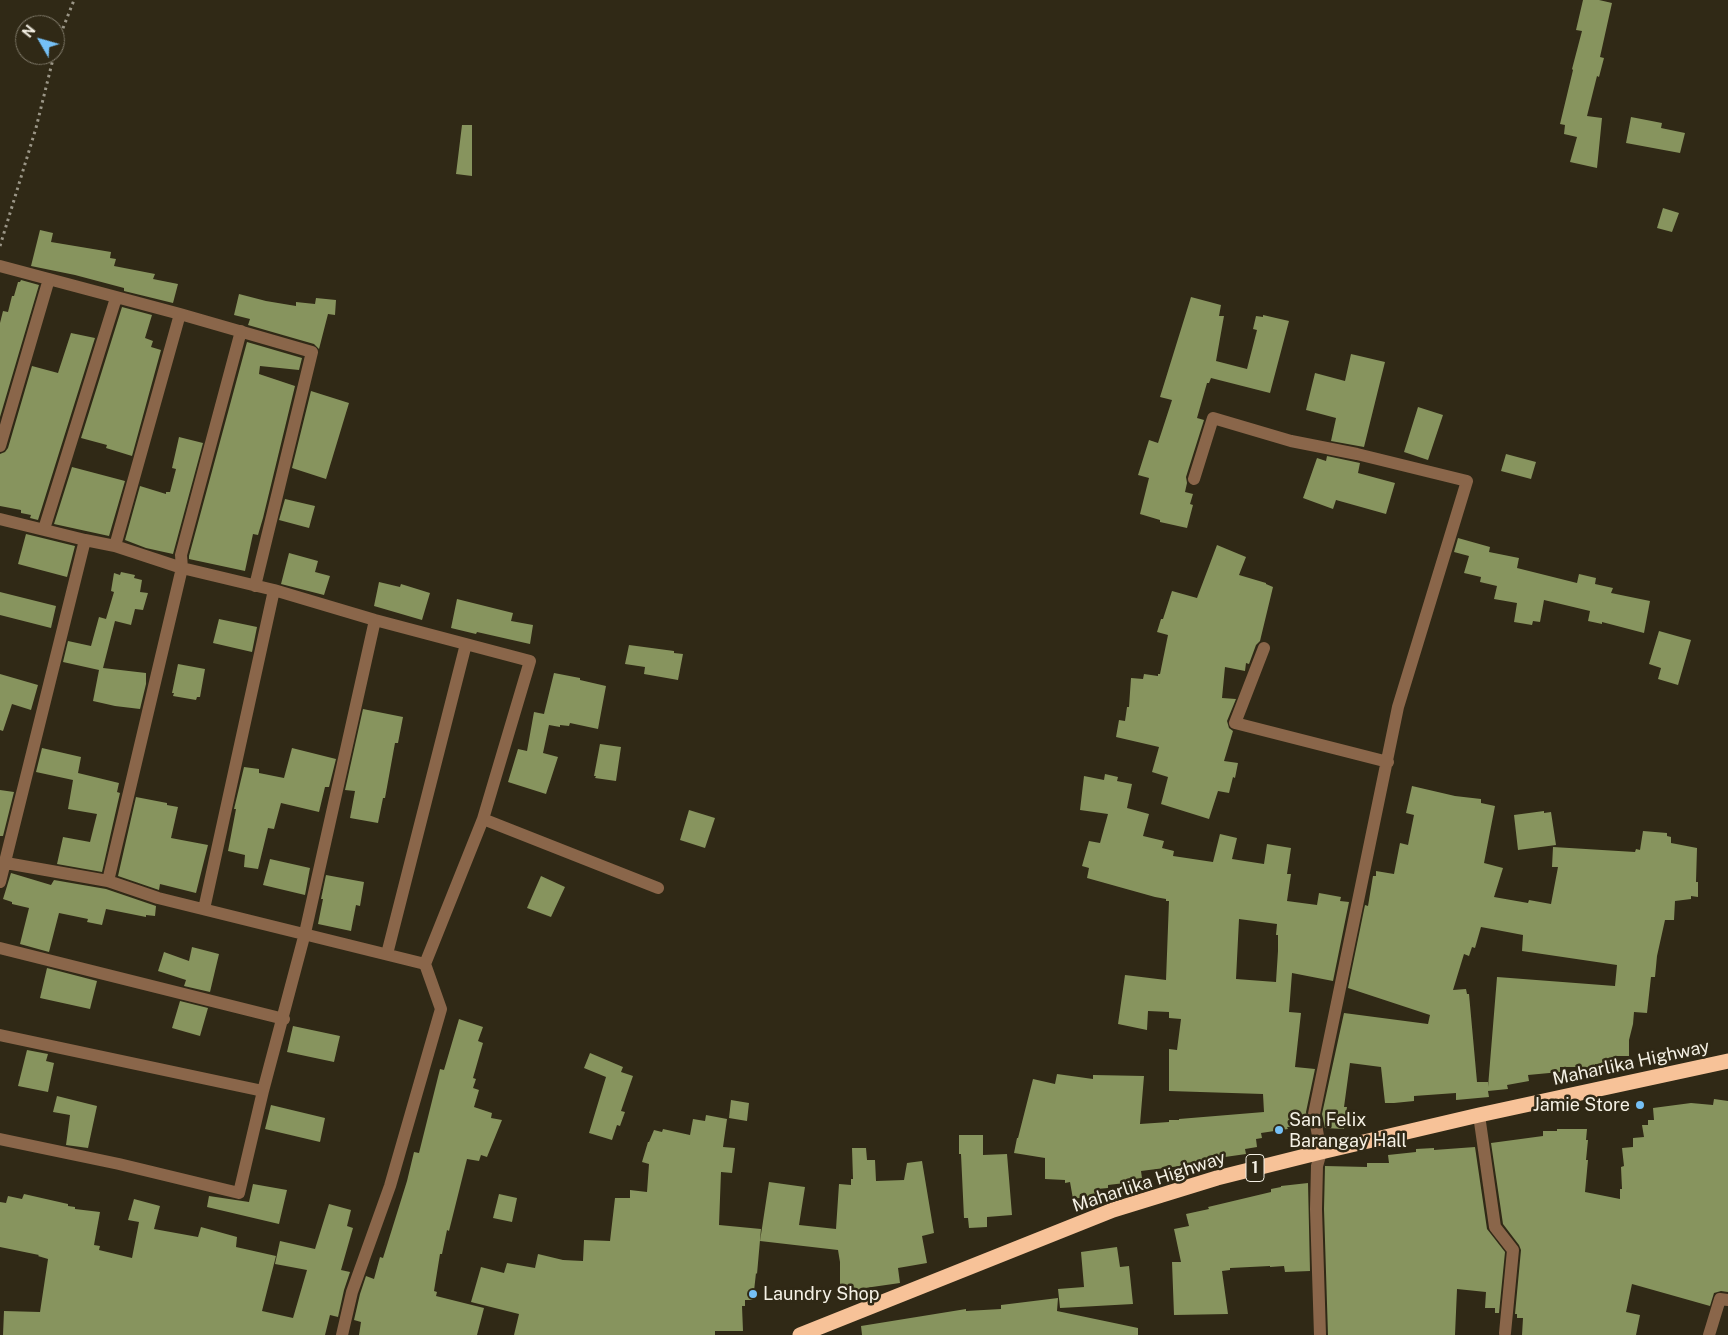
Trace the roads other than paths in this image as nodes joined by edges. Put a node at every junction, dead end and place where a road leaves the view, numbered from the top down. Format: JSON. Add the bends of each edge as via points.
{"nodes":[{"id":1,"x":0,"y":266,"type":"edge"},
{"id":2,"x":49,"y":278,"type":"junction"},
{"id":3,"x":116,"y":298,"type":"junction"},
{"id":4,"x":180,"y":314,"type":"junction"},
{"id":5,"x":241,"y":331,"type":"junction"},
{"id":6,"x":0,"y":446,"type":"edge"},
{"id":7,"x":1194,"y":479,"type":"dead end"},
{"id":8,"x":0,"y":518,"type":"edge"},
{"id":9,"x":44,"y":529,"type":"junction"},
{"id":10,"x":85,"y":540,"type":"junction"},
{"id":11,"x":115,"y":546,"type":"junction"},
{"id":12,"x":182,"y":568,"type":"junction"},
{"id":13,"x":255,"y":586,"type":"junction"},
{"id":14,"x":274,"y":590,"type":"junction"},
{"id":15,"x":375,"y":620,"type":"junction"},
{"id":16,"x":466,"y":644,"type":"junction"},
{"id":17,"x":1264,"y":648,"type":"dead end"},
{"id":18,"x":1388,"y":762,"type":"junction"},
{"id":19,"x":483,"y":819,"type":"junction"},
{"id":20,"x":6,"y":863,"type":"junction"},
{"id":21,"x":0,"y":882,"type":"edge"},
{"id":22,"x":108,"y":882,"type":"junction"},
{"id":23,"x":658,"y":888,"type":"dead end"},
{"id":24,"x":204,"y":909,"type":"junction"},
{"id":25,"x":305,"y":933,"type":"junction"},
{"id":26,"x":0,"y":948,"type":"edge"},
{"id":27,"x":387,"y":954,"type":"junction"},
{"id":28,"x":425,"y":964,"type":"junction"},
{"id":29,"x":284,"y":1019,"type":"junction"},
{"id":30,"x":0,"y":1035,"type":"edge"},
{"id":31,"x":1728,"y":1061,"type":"edge"},
{"id":32,"x":264,"y":1092,"type":"junction"},
{"id":33,"x":1479,"y":1115,"type":"junction"},
{"id":34,"x":0,"y":1139,"type":"edge"},
{"id":35,"x":1321,"y":1152,"type":"junction"},
{"id":36,"x":1728,"y":1300,"type":"edge"},
{"id":37,"x":1505,"y":1333,"type":"dead end"},
{"id":38,"x":342,"y":1335,"type":"edge"},
{"id":39,"x":800,"y":1335,"type":"edge"},
{"id":40,"x":1320,"y":1335,"type":"edge"},
{"id":41,"x":1709,"y":1335,"type":"edge"}],
"edges":[{"from":1,"to":2,"type":"street"},
{"from":2,"to":3,"type":"street"},
{"from":2,"to":6,"type":"street"},
{"from":3,"to":4,"type":"street"},
{"from":3,"to":9,"type":"street"},
{"from":4,"to":5,"type":"street"},
{"from":4,"to":11,"type":"street"},
{"from":5,"to":12,"type":"street","via":[[181,555]]},
{"from":5,"to":13,"type":"street","via":[[312,352]]},
{"from":7,"to":18,"type":"street","via":[[1213,418],[1292,441],[1467,481],[1398,707]]},
{"from":8,"to":9,"type":"street"},
{"from":9,"to":10,"type":"street"},
{"from":10,"to":11,"type":"street"},
{"from":10,"to":20,"type":"street"},
{"from":11,"to":12,"type":"street"},
{"from":12,"to":13,"type":"street"},
{"from":12,"to":22,"type":"street"},
{"from":13,"to":14,"type":"street"},
{"from":14,"to":15,"type":"street"},
{"from":14,"to":24,"type":"street"},
{"from":15,"to":16,"type":"street"},
{"from":15,"to":25,"type":"street"},
{"from":16,"to":19,"type":"street","via":[[530,661]]},
{"from":16,"to":27,"type":"street"},
{"from":17,"to":18,"type":"street","via":[[1235,723]]},
{"from":18,"to":35,"type":"street","via":[[1314,1114]]},
{"from":19,"to":23,"type":"street"},
{"from":19,"to":28,"type":"street"},
{"from":20,"to":21,"type":"street"},
{"from":20,"to":22,"type":"street"},
{"from":22,"to":24,"type":"street"},
{"from":24,"to":25,"type":"street"},
{"from":25,"to":27,"type":"street"},
{"from":25,"to":29,"type":"street"},
{"from":26,"to":29,"type":"street"},
{"from":27,"to":28,"type":"street"},
{"from":28,"to":38,"type":"street","via":[[441,1009],[390,1186],[352,1292]]},
{"from":29,"to":32,"type":"street"},
{"from":30,"to":32,"type":"street"},
{"from":31,"to":33,"type":"highway","name":"Maharlika Highway","number":"1"},
{"from":32,"to":34,"type":"street","via":[[239,1193]]},
{"from":33,"to":35,"type":"highway","name":"Maharlika Highway","number":"1"},
{"from":33,"to":37,"type":"street","via":[[1495,1228],[1513,1250]]},
{"from":35,"to":39,"type":"highway","name":"Maharlika Highway","number":"1","via":[[1217,1178],[1113,1210]]},
{"from":35,"to":40,"type":"street","via":[[1317,1166],[1316,1209]]},
{"from":36,"to":41,"type":"street","via":[[1720,1299]]}]}
